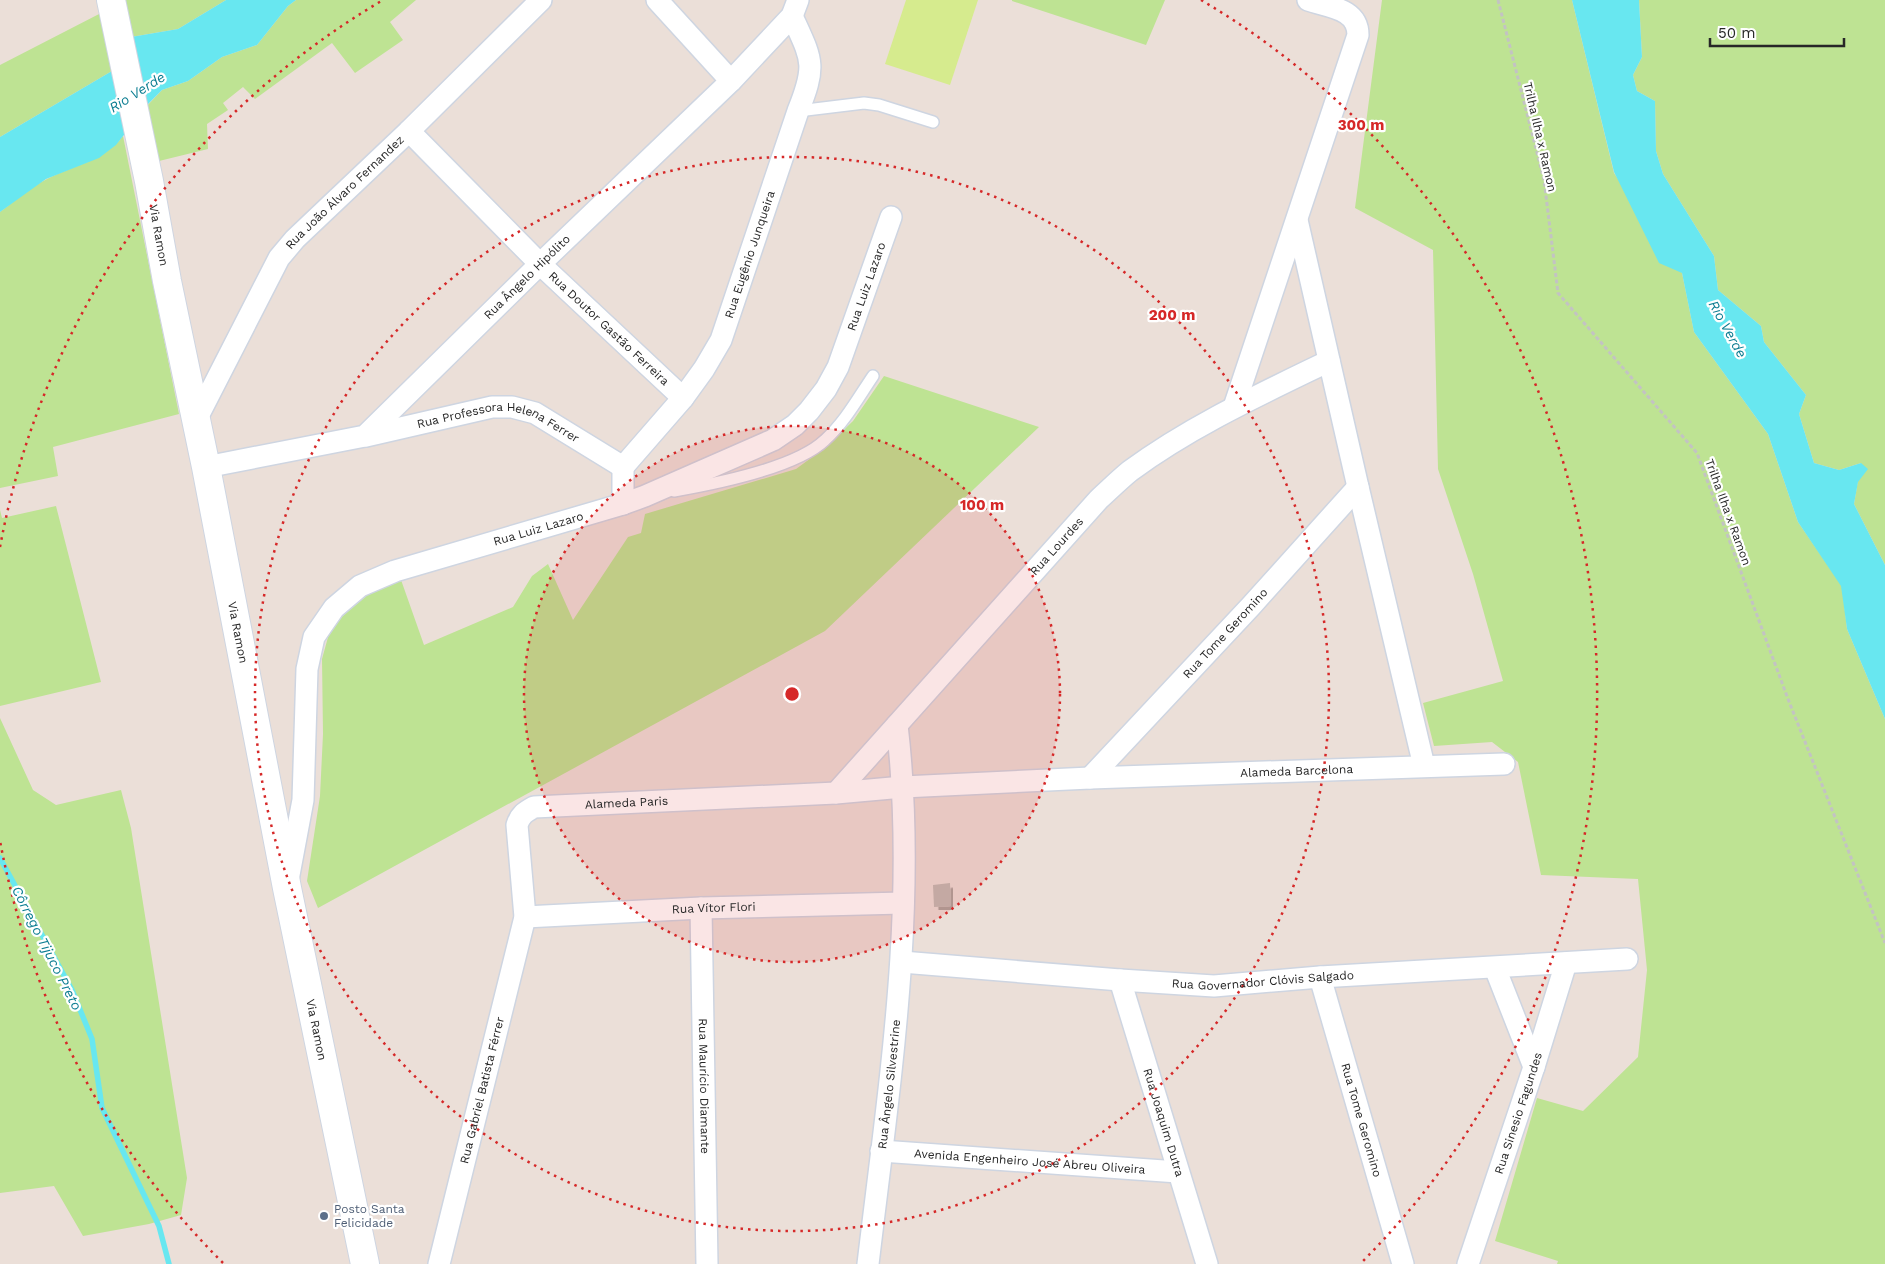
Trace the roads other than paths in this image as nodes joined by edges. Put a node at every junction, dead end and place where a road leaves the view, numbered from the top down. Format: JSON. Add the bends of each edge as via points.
{"nodes":[{"id":1,"x":111,"y":0,"type":"edge"},
{"id":2,"x":540,"y":0,"type":"edge"},
{"id":3,"x":657,"y":0,"type":"edge"},
{"id":4,"x":1308,"y":0,"type":"edge"},
{"id":5,"x":795,"y":8,"type":"edge"},
{"id":6,"x":730,"y":81,"type":"junction"},
{"id":7,"x":798,"y":111,"type":"junction"},
{"id":8,"x":933,"y":122,"type":"dead end"},
{"id":9,"x":409,"y":131,"type":"junction"},
{"id":10,"x":891,"y":217,"type":"dead end"},
{"id":11,"x":1297,"y":220,"type":"junction"},
{"id":12,"x":540,"y":264,"type":"junction"},
{"id":13,"x":1328,"y":361,"type":"junction"},
{"id":14,"x":873,"y":376,"type":"dead end"},
{"id":15,"x":684,"y":398,"type":"junction"},
{"id":16,"x":1234,"y":407,"type":"junction"},
{"id":17,"x":196,"y":420,"type":"junction"},
{"id":18,"x":365,"y":436,"type":"junction"},
{"id":19,"x":206,"y":466,"type":"junction"},
{"id":20,"x":623,"y":467,"type":"junction"},
{"id":21,"x":1358,"y":488,"type":"junction"},
{"id":22,"x":645,"y":496,"type":"junction"},
{"id":23,"x":623,"y":504,"type":"junction"},
{"id":24,"x":897,"y":725,"type":"junction"},
{"id":25,"x":1504,"y":764,"type":"dead end"},
{"id":26,"x":1424,"y":766,"type":"junction"},
{"id":27,"x":1090,"y":778,"type":"junction"},
{"id":28,"x":903,"y":787,"type":"junction"},
{"id":29,"x":836,"y":793,"type":"junction"},
{"id":30,"x":287,"y":888,"type":"junction"},
{"id":31,"x":904,"y":902,"type":"junction"},
{"id":32,"x":701,"y":908,"type":"junction"},
{"id":33,"x":525,"y":917,"type":"junction"},
{"id":34,"x":1627,"y":959,"type":"dead end"},
{"id":35,"x":902,"y":962,"type":"junction"},
{"id":36,"x":1566,"y":963,"type":"junction"},
{"id":37,"x":1495,"y":968,"type":"junction"},
{"id":38,"x":1320,"y":977,"type":"junction"},
{"id":39,"x":1120,"y":980,"type":"junction"},
{"id":40,"x":1534,"y":1067,"type":"junction"},
{"id":41,"x":881,"y":1151,"type":"junction"},
{"id":42,"x":1178,"y":1172,"type":"junction"},
{"id":43,"x":365,"y":1264,"type":"edge"},
{"id":44,"x":438,"y":1264,"type":"edge"},
{"id":45,"x":707,"y":1264,"type":"edge"},
{"id":46,"x":868,"y":1264,"type":"edge"},
{"id":47,"x":1207,"y":1264,"type":"edge"},
{"id":48,"x":1403,"y":1264,"type":"edge"},
{"id":49,"x":1468,"y":1264,"type":"edge"}],
"edges":[{"from":1,"to":17,"type":"main road","name":"Via Ramon"},
{"from":2,"to":9,"type":"street","name":"Rua João Álvaro Fernandez"},
{"from":3,"to":6,"type":"street"},
{"from":4,"to":11,"type":"street","via":[[1347,12],[1358,26],[1358,35]]},
{"from":5,"to":6,"type":"street","name":"Rua Ângelo Hipólito"},
{"from":5,"to":7,"type":"street","name":"Rua Eugênio Junqueira","via":[[811,66],[808,87]]},
{"from":6,"to":12,"type":"street","name":"Rua Ângelo Hipólito"},
{"from":7,"to":8,"type":"lane","via":[[879,104]]},
{"from":7,"to":15,"type":"street","name":"Rua Eugênio Junqueira","via":[[721,340]]},
{"from":9,"to":12,"type":"street","name":"Rua Doutor Gastão Ferreira"},
{"from":9,"to":17,"type":"street","name":"Rua João Álvaro Fernandez","via":[[279,258]]},
{"from":10,"to":22,"type":"street","name":"Rua Luiz Lazaro","via":[[838,367],[810,411],[773,440]]},
{"from":11,"to":13,"type":"street"},
{"from":11,"to":16,"type":"street"},
{"from":12,"to":15,"type":"street","name":"Rua Doutor Gastão Ferreira"},
{"from":12,"to":18,"type":"street","name":"Rua Ângelo Hipólito"},
{"from":13,"to":16,"type":"street","name":"Rua Lourdes"},
{"from":13,"to":21,"type":"street"},
{"from":14,"to":22,"type":"lane","via":[[842,422],[824,442],[806,454],[715,484]]},
{"from":15,"to":20,"type":"street","name":"Rua Eugênio Junqueira"},
{"from":16,"to":24,"type":"street","name":"Rua Lourdes","via":[[1129,472],[1099,499]]},
{"from":17,"to":19,"type":"main road","name":"Via Ramon"},
{"from":18,"to":19,"type":"street"},
{"from":18,"to":20,"type":"street","name":"Rua Professora Helena Ferrer","via":[[492,407],[512,407],[536,413]]},
{"from":19,"to":30,"type":"main road","name":"Via Ramon"},
{"from":20,"to":23,"type":"street"},
{"from":21,"to":26,"type":"street"},
{"from":21,"to":27,"type":"street","name":"Rua Tome Geromino"},
{"from":22,"to":23,"type":"street","name":"Rua Luiz Lazaro"},
{"from":23,"to":30,"type":"street","name":"Rua Luiz Lazaro","via":[[395,571],[360,586],[334,608],[314,637],[307,669],[303,800]]},
{"from":24,"to":28,"type":"street","name":"Rua Ângelo Silvestrine"},
{"from":24,"to":29,"type":"street","name":"Rua Lourdes"},
{"from":25,"to":26,"type":"street","name":"Alameda Barcelona"},
{"from":26,"to":27,"type":"street","name":"Alameda Barcelona"},
{"from":27,"to":28,"type":"street","name":"Alameda Barcelona"},
{"from":28,"to":29,"type":"street","name":"Alameda Paris"},
{"from":28,"to":31,"type":"street","name":"Rua Ângelo Silvestrine"},
{"from":29,"to":33,"type":"street","name":"Alameda Paris","via":[[534,807],[525,811],[517,825]]},
{"from":30,"to":43,"type":"main road","name":"Via Ramon"},
{"from":31,"to":32,"type":"street","name":"Rua Vítor Flori"},
{"from":31,"to":35,"type":"street","name":"Rua Ângelo Silvestrine"},
{"from":32,"to":33,"type":"street","name":"Rua Vítor Flori"},
{"from":32,"to":45,"type":"street","name":"Rua Maurício Diamante"},
{"from":33,"to":44,"type":"street","name":"Rua Gabriel Batista Férrer"},
{"from":34,"to":36,"type":"street","name":"Rua Governador Clóvis Salgado"},
{"from":35,"to":39,"type":"street","name":"Rua Governador Clóvis Salgado"},
{"from":35,"to":41,"type":"street","name":"Rua Ângelo Silvestrine"},
{"from":36,"to":37,"type":"street","name":"Rua Governador Clóvis Salgado"},
{"from":36,"to":40,"type":"street","name":"Rua Sinesio Fagundes"},
{"from":37,"to":38,"type":"street","name":"Rua Governador Clóvis Salgado"},
{"from":37,"to":40,"type":"street"},
{"from":38,"to":39,"type":"street","name":"Rua Governador Clóvis Salgado","via":[[1214,986]]},
{"from":38,"to":48,"type":"street","name":"Rua Tome Geromino"},
{"from":39,"to":42,"type":"street","name":"Rua Joaquim Dutra"},
{"from":40,"to":49,"type":"street","name":"Rua Sinesio Fagundes"},
{"from":41,"to":42,"type":"street","name":"Avenida Engenheiro José Abreu Oliveira"},
{"from":41,"to":46,"type":"street","name":"Rua Ângelo Silvestrine"},
{"from":42,"to":47,"type":"street","name":"Rua Joaquim Dutra"}]}
